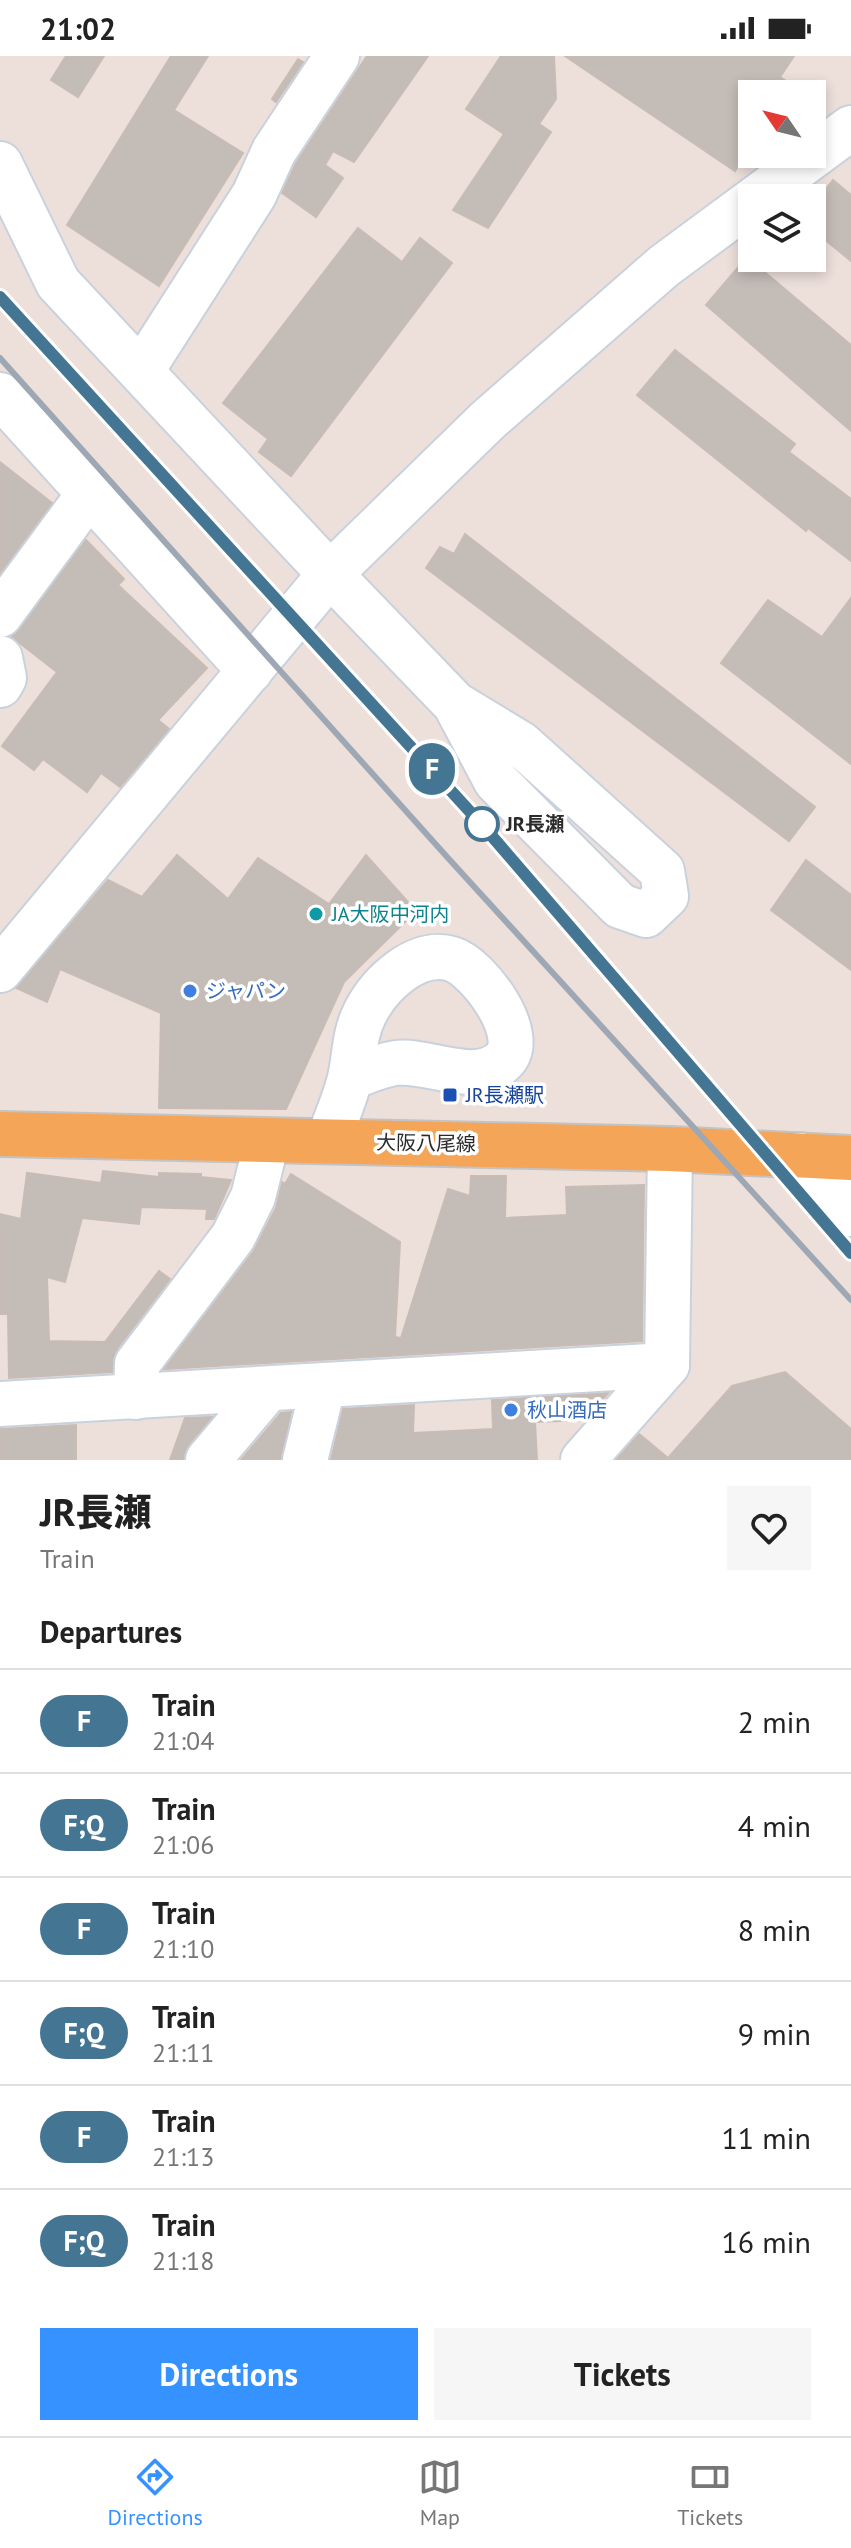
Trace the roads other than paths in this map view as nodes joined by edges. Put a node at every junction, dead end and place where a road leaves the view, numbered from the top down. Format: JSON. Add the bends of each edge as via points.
{"nodes":[{"id":1,"x":333,"y":57,"type":"edge"},
{"id":2,"x":851,"y":128,"type":"edge"},
{"id":3,"x":0,"y":164,"type":"edge"},
{"id":4,"x":776,"y":184,"type":"edge"},
{"id":5,"x":738,"y":212,"type":"edge"},
{"id":6,"x":142,"y":370,"type":"junction"},
{"id":7,"x":0,"y":395,"type":"edge"},
{"id":8,"x":89,"y":494,"type":"junction"},
{"id":9,"x":330,"y":574,"type":"junction"},
{"id":10,"x":0,"y":615,"type":"edge"},
{"id":11,"x":0,"y":658,"type":"edge"},
{"id":12,"x":250,"y":671,"type":"junction"},
{"id":13,"x":0,"y":685,"type":"edge"},
{"id":14,"x":455,"y":704,"type":"junction"},
{"id":15,"x":3,"y":959,"type":"edge"},
{"id":16,"x":350,"y":1078,"type":"dead end"},
{"id":17,"x":0,"y":1134,"type":"edge"},
{"id":18,"x":267,"y":1141,"type":"junction"},
{"id":19,"x":328,"y":1141,"type":"junction"},
{"id":20,"x":670,"y":1149,"type":"junction"},
{"id":21,"x":800,"y":1155,"type":"junction"},
{"id":22,"x":851,"y":1158,"type":"edge"},
{"id":23,"x":851,"y":1214,"type":"edge"},
{"id":24,"x":667,"y":1365,"type":"junction"},
{"id":25,"x":323,"y":1387,"type":"junction"},
{"id":26,"x":267,"y":1390,"type":"junction"},
{"id":27,"x":136,"y":1397,"type":"junction"},
{"id":28,"x":0,"y":1404,"type":"edge"},
{"id":29,"x":208,"y":1460,"type":"edge"},
{"id":30,"x":305,"y":1460,"type":"edge"},
{"id":31,"x":583,"y":1460,"type":"edge"}],
"edges":[{"from":1,"to":6,"type":"street","via":[[274,151],[254,195]]},
{"from":2,"to":4,"type":"street"},
{"from":3,"to":6,"type":"street","via":[[58,283]]},
{"from":5,"to":9,"type":"street","via":[[664,266],[488,420]]},
{"from":6,"to":9,"type":"street"},
{"from":7,"to":8,"type":"street"},
{"from":8,"to":10,"type":"street"},
{"from":8,"to":12,"type":"street"},
{"from":9,"to":12,"type":"street"},
{"from":9,"to":14,"type":"street"},
{"from":11,"to":13,"type":"street"},
{"from":12,"to":15,"type":"street"},
{"from":14,"to":14,"type":"street","via":[[521,744],[662,871],[666,896],[646,915],[620,906],[496,781]]},
{"from":16,"to":19,"type":"street"},
{"from":17,"to":18,"type":"main road","name":"大阪八尾線"},
{"from":18,"to":19,"type":"main road","name":"大阪八尾線"},
{"from":18,"to":27,"type":"street","via":[[253,1197],[233,1237],[137,1364]]},
{"from":19,"to":20,"type":"main road","name":"大阪八尾線"},
{"from":20,"to":21,"type":"main road","name":"大阪八尾線"},
{"from":20,"to":24,"type":"street"},
{"from":21,"to":22,"type":"main road","name":"大阪八尾線"},
{"from":21,"to":23,"type":"street"},
{"from":24,"to":25,"type":"street"},
{"from":24,"to":31,"type":"street"},
{"from":25,"to":26,"type":"street"},
{"from":25,"to":30,"type":"street"},
{"from":26,"to":27,"type":"street"},
{"from":26,"to":29,"type":"street"},
{"from":27,"to":28,"type":"street"}]}
